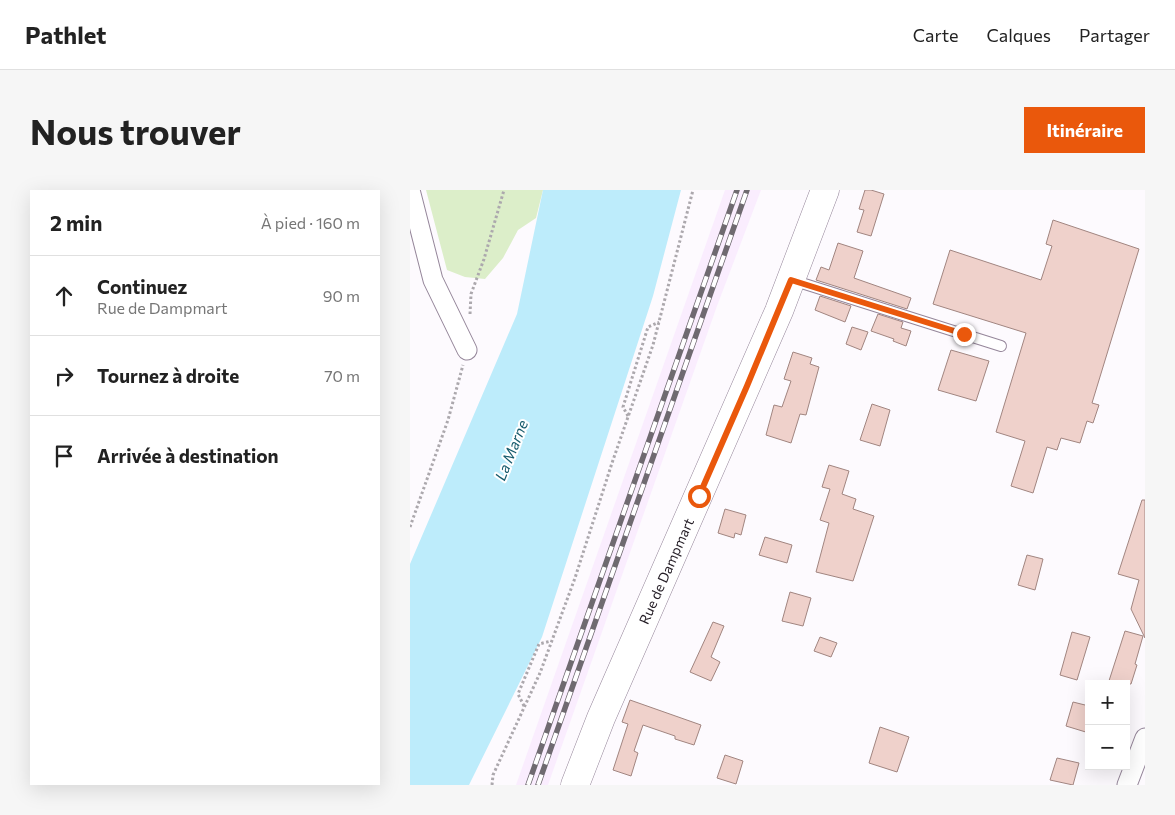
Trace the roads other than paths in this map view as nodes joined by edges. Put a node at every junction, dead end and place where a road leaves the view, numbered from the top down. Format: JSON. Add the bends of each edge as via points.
{"nodes":[{"id":1,"x":410,"y":190,"type":"edge"},
{"id":2,"x":825,"y":190,"type":"edge"},
{"id":3,"x":791,"y":280,"type":"junction"},
{"id":4,"x":1001,"y":346,"type":"dead end"},
{"id":5,"x":467,"y":350,"type":"road end"},
{"id":6,"x":1145,"y":738,"type":"edge"},
{"id":7,"x":575,"y":785,"type":"edge"},
{"id":8,"x":1127,"y":785,"type":"edge"}],
"edges":[{"from":1,"to":5,"type":"street","via":[[433,280]]},
{"from":2,"to":3,"type":"street","name":"Rue de Dampmart"},
{"from":3,"to":4,"type":"lane"},
{"from":3,"to":7,"type":"street","name":"Rue de Dampmart"},
{"from":6,"to":8,"type":"street"}]}
